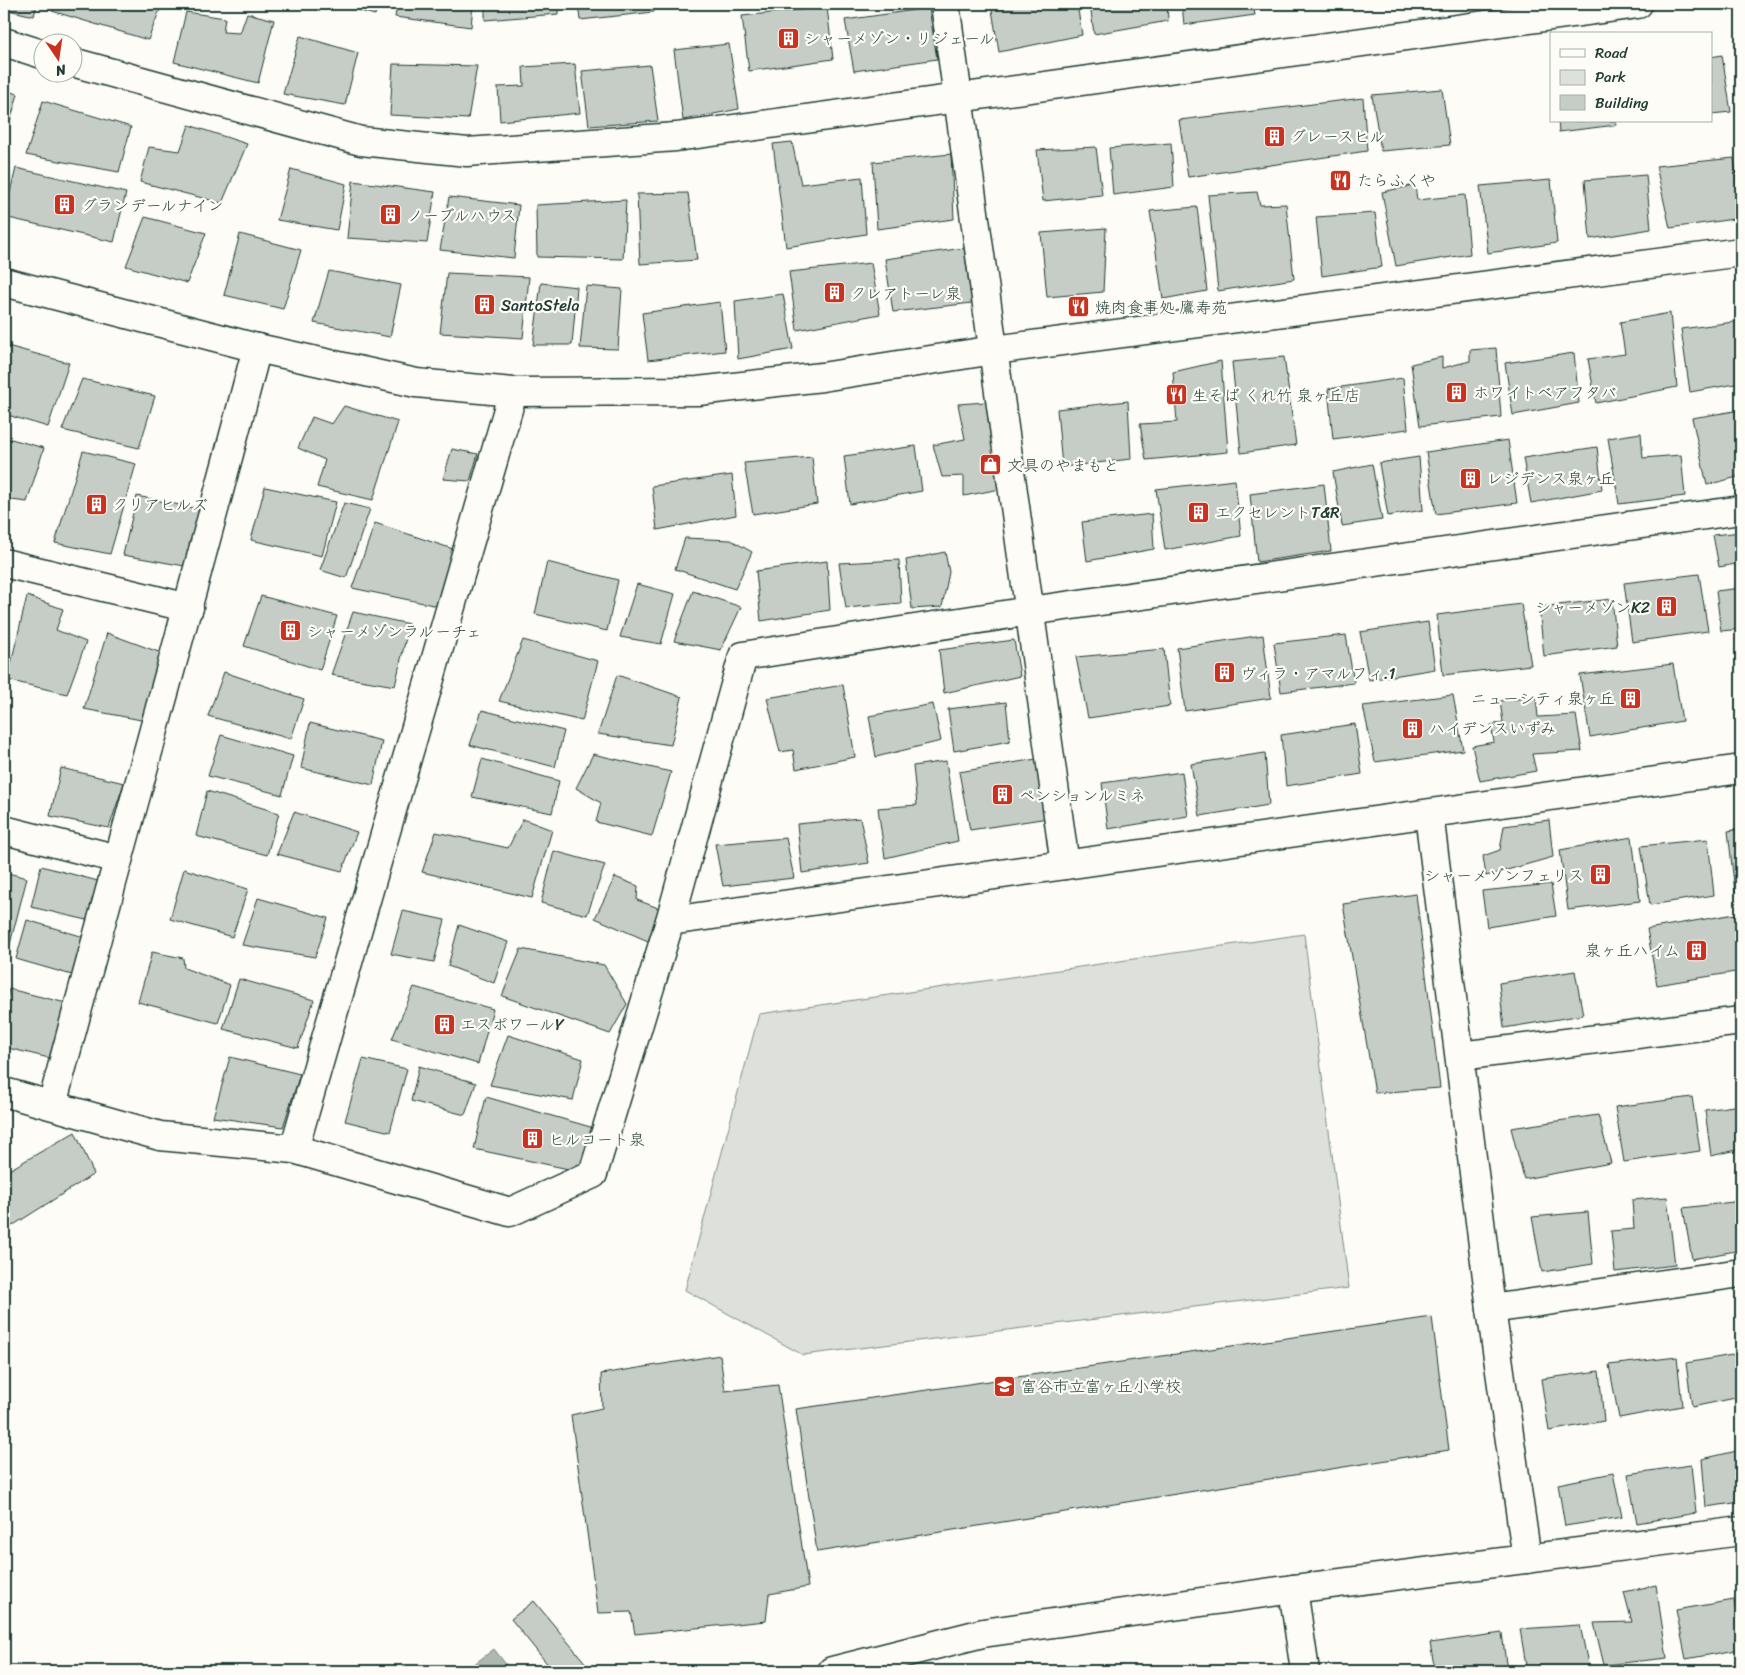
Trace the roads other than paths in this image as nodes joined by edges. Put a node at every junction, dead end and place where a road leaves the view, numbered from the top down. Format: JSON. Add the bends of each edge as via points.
{"nodes":[{"id":1,"x":945,"y":4,"type":"edge"},
{"id":2,"x":1638,"y":4,"type":"edge"},
{"id":3,"x":4,"y":42,"type":"edge"},
{"id":4,"x":32,"y":51,"type":"edge"},
{"id":5,"x":82,"y":65,"type":"edge"},
{"id":6,"x":958,"y":98,"type":"junction"},
{"id":7,"x":1741,"y":252,"type":"edge"},
{"id":8,"x":4,"y":282,"type":"edge"},
{"id":9,"x":257,"y":348,"type":"junction"},
{"id":10,"x":994,"y":350,"type":"junction"},
{"id":11,"x":513,"y":392,"type":"junction"},
{"id":12,"x":1741,"y":510,"type":"edge"},
{"id":13,"x":4,"y":563,"type":"edge"},
{"id":14,"x":189,"y":608,"type":"junction"},
{"id":15,"x":1030,"y":611,"type":"junction"},
{"id":16,"x":1741,"y":769,"type":"edge"},
{"id":17,"x":1429,"y":814,"type":"junction"},
{"id":18,"x":4,"y":830,"type":"edge"},
{"id":19,"x":118,"y":859,"type":"junction"},
{"id":20,"x":1065,"y":865,"type":"junction"},
{"id":21,"x":670,"y":921,"type":"junction"},
{"id":22,"x":1741,"y":1021,"type":"edge"},
{"id":23,"x":1460,"y":1056,"type":"junction"},
{"id":24,"x":4,"y":1092,"type":"edge"},
{"id":25,"x":52,"y":1105,"type":"junction"},
{"id":26,"x":294,"y":1149,"type":"junction"},
{"id":27,"x":1741,"y":1273,"type":"edge"},
{"id":28,"x":1491,"y":1309,"type":"junction"},
{"id":29,"x":1741,"y":1531,"type":"edge"},
{"id":30,"x":1527,"y":1559,"type":"junction"},
{"id":31,"x":1293,"y":1589,"type":"junction"},
{"id":32,"x":832,"y":1671,"type":"edge"},
{"id":33,"x":1305,"y":1671,"type":"edge"}],
"edges":[{"from":1,"to":6,"type":"street"},
{"from":2,"to":6,"type":"street"},
{"from":3,"to":4,"type":"street"},
{"from":5,"to":6,"type":"street","via":[[361,140],[467,152],[676,137]]},
{"from":6,"to":10,"type":"street"},
{"from":7,"to":10,"type":"street"},
{"from":8,"to":9,"type":"street"},
{"from":9,"to":11,"type":"street","via":[[416,383]]},
{"from":9,"to":14,"type":"street"},
{"from":10,"to":11,"type":"street","via":[[822,377],[698,391]]},
{"from":10,"to":15,"type":"street"},
{"from":11,"to":26,"type":"street"},
{"from":12,"to":15,"type":"street"},
{"from":13,"to":14,"type":"street"},
{"from":14,"to":19,"type":"street"},
{"from":15,"to":20,"type":"street"},
{"from":15,"to":21,"type":"street","via":[[743,656]]},
{"from":16,"to":17,"type":"street"},
{"from":17,"to":20,"type":"street"},
{"from":17,"to":23,"type":"street"},
{"from":18,"to":19,"type":"street"},
{"from":19,"to":25,"type":"street"},
{"from":20,"to":21,"type":"street"},
{"from":21,"to":26,"type":"street","via":[[593,1174],[510,1212]]},
{"from":22,"to":23,"type":"street"},
{"from":23,"to":28,"type":"street"},
{"from":24,"to":25,"type":"street"},
{"from":25,"to":26,"type":"street","via":[[160,1136]]},
{"from":27,"to":28,"type":"street"},
{"from":28,"to":30,"type":"street"},
{"from":29,"to":30,"type":"street"},
{"from":30,"to":31,"type":"street"},
{"from":31,"to":32,"type":"street","via":[[983,1633]]},
{"from":31,"to":33,"type":"street"}]}
